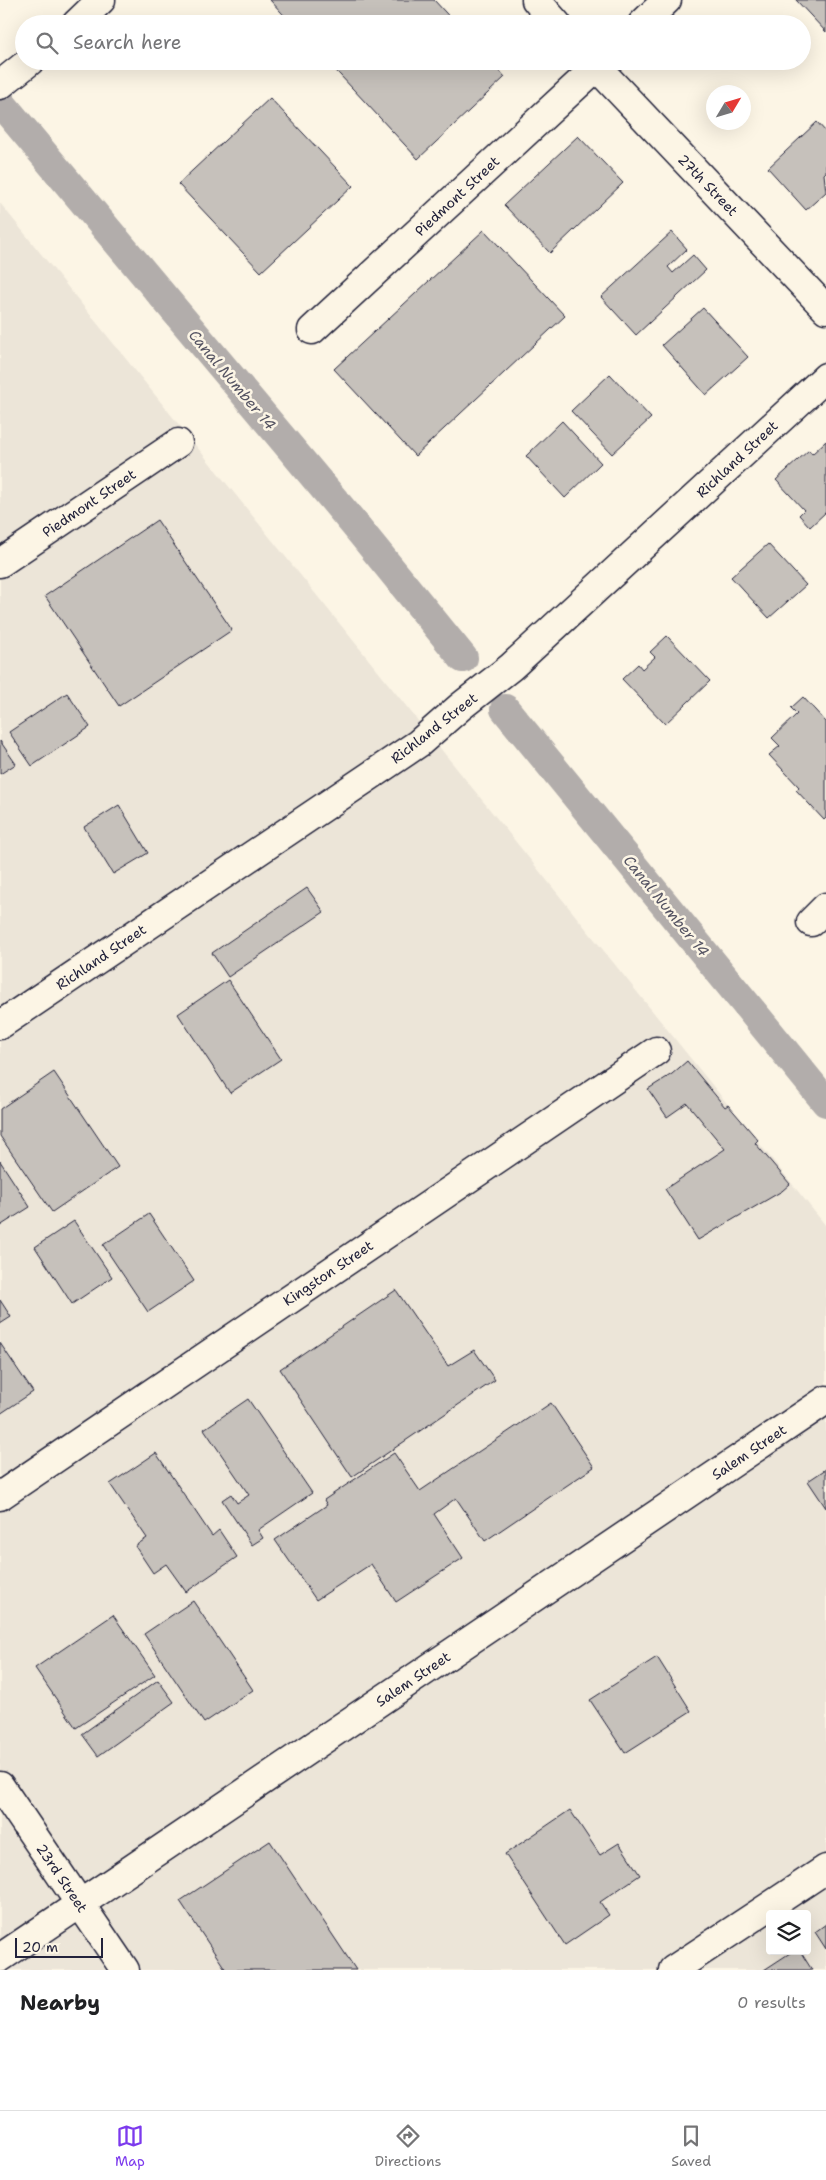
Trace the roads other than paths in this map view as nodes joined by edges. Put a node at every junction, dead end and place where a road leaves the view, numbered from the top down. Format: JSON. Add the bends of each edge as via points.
{"nodes":[{"id":1,"x":101,"y":0,"type":"edge"},
{"id":2,"x":536,"y":0,"type":"edge"},
{"id":3,"x":667,"y":0,"type":"edge"},
{"id":4,"x":85,"y":15,"type":"edge"},
{"id":5,"x":549,"y":15,"type":"edge"},
{"id":6,"x":651,"y":15,"type":"edge"},
{"id":7,"x":589,"y":70,"type":"edge"},
{"id":8,"x":603,"y":70,"type":"edge"},
{"id":9,"x":826,"y":308,"type":"edge"},
{"id":10,"x":312,"y":330,"type":"dead end"},
{"id":11,"x":826,"y":377,"type":"edge"},
{"id":12,"x":178,"y":443,"type":"dead end"},
{"id":13,"x":0,"y":563,"type":"edge"},
{"id":14,"x":0,"y":1025,"type":"edge"},
{"id":15,"x":656,"y":1050,"type":"dead end"},
{"id":16,"x":826,"y":1400,"type":"edge"},
{"id":17,"x":0,"y":1496,"type":"edge"},
{"id":18,"x":0,"y":1786,"type":"edge"},
{"id":19,"x":826,"y":1869,"type":"edge"},
{"id":20,"x":80,"y":1904,"type":"junction"},
{"id":21,"x":0,"y":1958,"type":"edge"},
{"id":22,"x":125,"y":1970,"type":"edge"},
{"id":23,"x":673,"y":1970,"type":"edge"}],
"edges":[{"from":1,"to":4,"type":"street"},
{"from":2,"to":5,"type":"street"},
{"from":3,"to":6,"type":"street"},
{"from":7,"to":10,"type":"street","name":"Piedmont Street"},
{"from":8,"to":9,"type":"street","name":"27th Street"},
{"from":11,"to":14,"type":"street","name":"Richland Street","via":[[511,667],[419,743]]},
{"from":12,"to":13,"type":"street","name":"Piedmont Street"},
{"from":15,"to":17,"type":"street","name":"Kingston Street"},
{"from":16,"to":20,"type":"street","name":"Salem Street"},
{"from":18,"to":20,"type":"street","name":"23rd Street"},
{"from":19,"to":23,"type":"street"},
{"from":20,"to":21,"type":"street","name":"Salem Street"},
{"from":20,"to":22,"type":"street","name":"23rd Street"}]}
